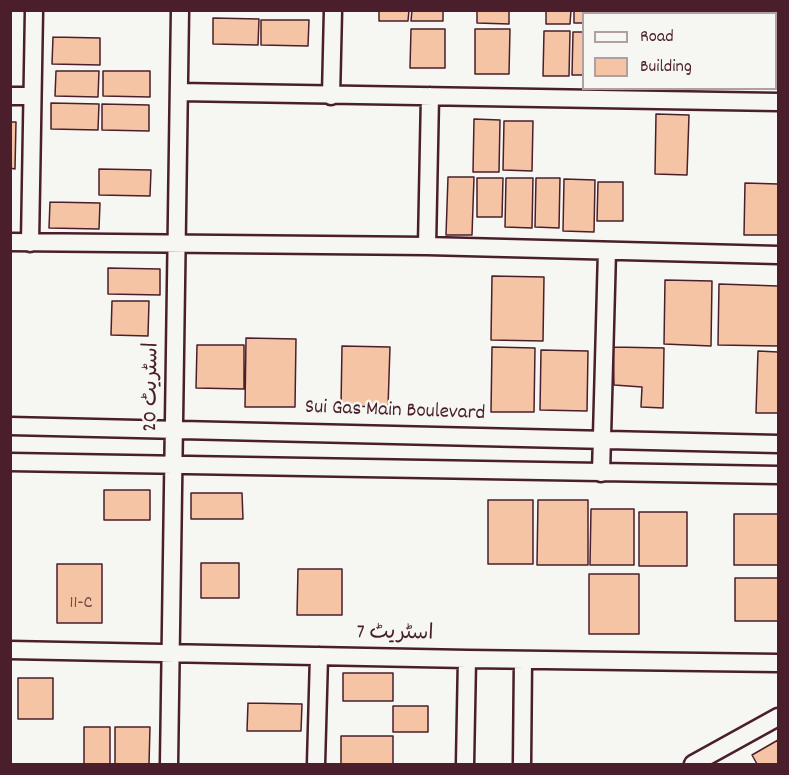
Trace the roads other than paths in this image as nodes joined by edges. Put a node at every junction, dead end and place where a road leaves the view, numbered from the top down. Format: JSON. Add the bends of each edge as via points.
{"nodes":[{"id":1,"x":34,"y":10,"type":"edge"},
{"id":2,"x":180,"y":10,"type":"edge"},
{"id":3,"x":333,"y":10,"type":"edge"},
{"id":4,"x":179,"y":92,"type":"junction"},
{"id":5,"x":10,"y":96,"type":"edge"},
{"id":6,"x":32,"y":96,"type":"junction"},
{"id":7,"x":331,"y":96,"type":"junction"},
{"id":8,"x":430,"y":96,"type":"junction"},
{"id":9,"x":778,"y":102,"type":"edge"},
{"id":10,"x":10,"y":242,"type":"edge"},
{"id":11,"x":30,"y":243,"type":"junction"},
{"id":12,"x":178,"y":244,"type":"junction"},
{"id":13,"x":427,"y":246,"type":"junction"},
{"id":14,"x":607,"y":251,"type":"junction"},
{"id":15,"x":778,"y":255,"type":"edge"},
{"id":16,"x":10,"y":426,"type":"edge"},
{"id":17,"x":175,"y":428,"type":"junction"},
{"id":18,"x":601,"y":440,"type":"junction"},
{"id":19,"x":778,"y":444,"type":"edge"},
{"id":20,"x":10,"y":462,"type":"edge"},
{"id":21,"x":174,"y":465,"type":"junction"},
{"id":22,"x":601,"y":473,"type":"junction"},
{"id":23,"x":778,"y":475,"type":"edge"},
{"id":24,"x":10,"y":650,"type":"edge"},
{"id":25,"x":172,"y":652,"type":"junction"},
{"id":26,"x":319,"y":656,"type":"junction"},
{"id":27,"x":467,"y":659,"type":"junction"},
{"id":28,"x":523,"y":660,"type":"junction"},
{"id":29,"x":778,"y":663,"type":"edge"},
{"id":30,"x":778,"y":717,"type":"edge"},
{"id":31,"x":169,"y":765,"type":"edge"},
{"id":32,"x":316,"y":765,"type":"edge"},
{"id":33,"x":465,"y":765,"type":"edge"},
{"id":34,"x":522,"y":765,"type":"edge"},
{"id":35,"x":693,"y":765,"type":"edge"}],
"edges":[{"from":1,"to":6,"type":"street"},
{"from":2,"to":4,"type":"street","name":"اسٹریٹ 20"},
{"from":3,"to":7,"type":"street"},
{"from":4,"to":7,"type":"street"},
{"from":4,"to":12,"type":"street","name":"اسٹریٹ 20"},
{"from":5,"to":6,"type":"street"},
{"from":6,"to":11,"type":"street"},
{"from":7,"to":8,"type":"street"},
{"from":8,"to":9,"type":"street"},
{"from":8,"to":13,"type":"street"},
{"from":10,"to":11,"type":"street"},
{"from":11,"to":12,"type":"street"},
{"from":12,"to":13,"type":"street"},
{"from":12,"to":17,"type":"street","name":"اسٹریٹ 20"},
{"from":13,"to":14,"type":"street"},
{"from":14,"to":15,"type":"street"},
{"from":14,"to":18,"type":"street"},
{"from":16,"to":17,"type":"street","name":"Sui Gas Main Boulevard"},
{"from":17,"to":18,"type":"street","name":"Sui Gas Main Boulevard"},
{"from":17,"to":21,"type":"street","name":"اسٹریٹ 20"},
{"from":18,"to":19,"type":"street","name":"Sui Gas Main Boulevard"},
{"from":18,"to":22,"type":"street"},
{"from":20,"to":21,"type":"street"},
{"from":21,"to":22,"type":"street"},
{"from":21,"to":25,"type":"street","name":"اسٹریٹ 20"},
{"from":22,"to":23,"type":"street"},
{"from":24,"to":25,"type":"street","name":"اسٹریٹ 7"},
{"from":25,"to":26,"type":"street","name":"اسٹریٹ 7"},
{"from":25,"to":31,"type":"street","name":"اسٹریٹ 20"},
{"from":26,"to":27,"type":"street","name":"اسٹریٹ 7"},
{"from":26,"to":32,"type":"street"},
{"from":27,"to":28,"type":"street","name":"اسٹریٹ 7"},
{"from":27,"to":33,"type":"street"},
{"from":28,"to":29,"type":"street","name":"اسٹریٹ 7"},
{"from":28,"to":34,"type":"street"},
{"from":30,"to":35,"type":"street"}]}
